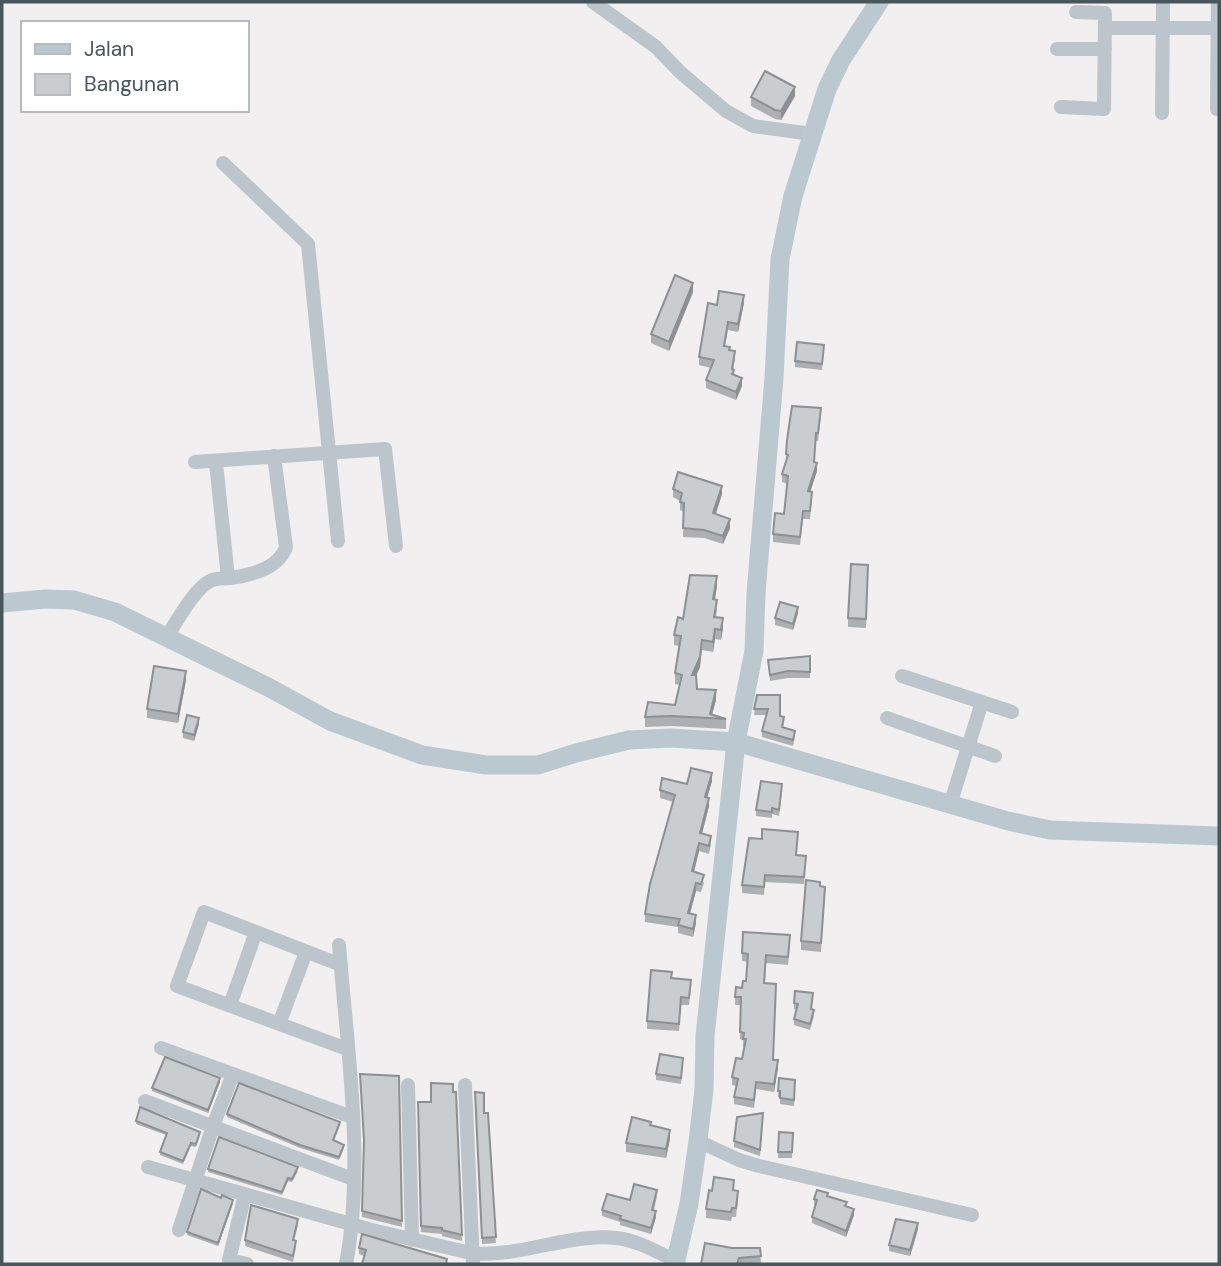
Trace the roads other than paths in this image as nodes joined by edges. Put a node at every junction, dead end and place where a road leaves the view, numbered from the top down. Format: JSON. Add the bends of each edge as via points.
{"nodes":[{"id":1,"x":593,"y":2,"type":"edge"},
{"id":2,"x":879,"y":2,"type":"edge"},
{"id":3,"x":1218,"y":2,"type":"edge"},
{"id":4,"x":1163,"y":3,"type":"edge"},
{"id":5,"x":1076,"y":12,"type":"dead end"},
{"id":6,"x":1105,"y":28,"type":"junction"},
{"id":7,"x":1163,"y":28,"type":"junction"},
{"id":8,"x":1218,"y":28,"type":"edge"},
{"id":9,"x":1057,"y":49,"type":"dead end"},
{"id":10,"x":1105,"y":49,"type":"junction"},
{"id":11,"x":1062,"y":107,"type":"dead end"},
{"id":12,"x":1217,"y":109,"type":"dead end"},
{"id":13,"x":1162,"y":113,"type":"dead end"},
{"id":14,"x":812,"y":134,"type":"junction"},
{"id":15,"x":223,"y":163,"type":"dead end"},
{"id":16,"x":327,"y":453,"type":"junction"},
{"id":17,"x":274,"y":456,"type":"junction"},
{"id":18,"x":195,"y":462,"type":"dead end"},
{"id":19,"x":216,"y":463,"type":"junction"},
{"id":20,"x":338,"y":541,"type":"dead end"},
{"id":21,"x":396,"y":546,"type":"dead end"},
{"id":22,"x":228,"y":578,"type":"junction"},
{"id":23,"x":2,"y":603,"type":"edge"},
{"id":24,"x":166,"y":638,"type":"junction"},
{"id":25,"x":902,"y":676,"type":"dead end"},
{"id":26,"x":982,"y":702,"type":"junction"},
{"id":27,"x":1012,"y":712,"type":"dead end"},
{"id":28,"x":887,"y":718,"type":"dead end"},
{"id":29,"x":736,"y":742,"type":"junction"},
{"id":30,"x":968,"y":746,"type":"junction"},
{"id":31,"x":995,"y":756,"type":"dead end"},
{"id":32,"x":950,"y":804,"type":"junction"},
{"id":33,"x":1219,"y":836,"type":"edge"},
{"id":34,"x":256,"y":932,"type":"junction"},
{"id":35,"x":339,"y":945,"type":"dead end"},
{"id":36,"x":306,"y":952,"type":"junction"},
{"id":37,"x":341,"y":965,"type":"junction"},
{"id":38,"x":230,"y":1005,"type":"junction"},
{"id":39,"x":279,"y":1024,"type":"junction"},
{"id":40,"x":161,"y":1048,"type":"dead end"},
{"id":41,"x":347,"y":1049,"type":"junction"},
{"id":42,"x":233,"y":1074,"type":"junction"},
{"id":43,"x":408,"y":1085,"type":"dead end"},
{"id":44,"x":465,"y":1085,"type":"dead end"},
{"id":45,"x":145,"y":1101,"type":"dead end"},
{"id":46,"x":352,"y":1117,"type":"junction"},
{"id":47,"x":213,"y":1126,"type":"junction"},
{"id":48,"x":698,"y":1141,"type":"junction"},
{"id":49,"x":148,"y":1167,"type":"dead end"},
{"id":50,"x":353,"y":1179,"type":"junction"},
{"id":51,"x":196,"y":1180,"type":"junction"},
{"id":52,"x":245,"y":1194,"type":"junction"},
{"id":53,"x":972,"y":1215,"type":"dead end"},
{"id":54,"x":354,"y":1225,"type":"junction"},
{"id":55,"x":179,"y":1230,"type":"dead end"},
{"id":56,"x":412,"y":1240,"type":"junction"},
{"id":57,"x":472,"y":1258,"type":"edge"},
{"id":58,"x":675,"y":1262,"type":"edge"},
{"id":59,"x":247,"y":1264,"type":"edge"},
{"id":60,"x":346,"y":1264,"type":"edge"}],
"edges":[{"from":1,"to":14,"type":"street","via":[[656,47],[726,111],[753,126]]},
{"from":2,"to":14,"type":"street","via":[[841,60]]},
{"from":3,"to":8,"type":"street"},
{"from":4,"to":7,"type":"street"},
{"from":5,"to":6,"type":"street","via":[[1105,13]]},
{"from":6,"to":7,"type":"street"},
{"from":6,"to":10,"type":"street"},
{"from":7,"to":8,"type":"street"},
{"from":7,"to":13,"type":"street"},
{"from":8,"to":12,"type":"street"},
{"from":9,"to":10,"type":"street"},
{"from":10,"to":11,"type":"street","via":[[1104,109]]},
{"from":14,"to":29,"type":"street","via":[[780,259],[754,651]]},
{"from":15,"to":16,"type":"street","via":[[308,244]]},
{"from":16,"to":17,"type":"street"},
{"from":16,"to":20,"type":"street"},
{"from":16,"to":21,"type":"street","via":[[385,449]]},
{"from":17,"to":19,"type":"street"},
{"from":17,"to":22,"type":"street","via":[[286,547],[283,555],[262,571]]},
{"from":18,"to":19,"type":"street"},
{"from":19,"to":22,"type":"street"},
{"from":22,"to":24,"type":"street","via":[[205,585]]},
{"from":23,"to":24,"type":"street","via":[[75,600],[115,612]]},
{"from":24,"to":29,"type":"street","via":[[330,721],[422,755],[514,766],[538,765],[629,740]]},
{"from":25,"to":26,"type":"street"},
{"from":26,"to":27,"type":"street"},
{"from":26,"to":30,"type":"street"},
{"from":28,"to":30,"type":"street"},
{"from":29,"to":32,"type":"street"},
{"from":29,"to":48,"type":"street"},
{"from":30,"to":31,"type":"street"},
{"from":30,"to":32,"type":"street"},
{"from":32,"to":33,"type":"street","via":[[1049,830]]},
{"from":34,"to":36,"type":"street"},
{"from":34,"to":38,"type":"street"},
{"from":34,"to":38,"type":"street","via":[[204,912],[177,986]]},
{"from":35,"to":37,"type":"street"},
{"from":36,"to":37,"type":"street"},
{"from":36,"to":39,"type":"street"},
{"from":37,"to":41,"type":"street"},
{"from":38,"to":39,"type":"street"},
{"from":39,"to":41,"type":"street"},
{"from":40,"to":42,"type":"street"},
{"from":41,"to":46,"type":"street"},
{"from":42,"to":46,"type":"street"},
{"from":42,"to":47,"type":"street"},
{"from":43,"to":56,"type":"street"},
{"from":44,"to":57,"type":"street"},
{"from":45,"to":47,"type":"street"},
{"from":46,"to":50,"type":"street"},
{"from":47,"to":50,"type":"street"},
{"from":47,"to":51,"type":"street"},
{"from":48,"to":53,"type":"street","via":[[759,1166]]},
{"from":48,"to":58,"type":"street"},
{"from":49,"to":51,"type":"street"},
{"from":50,"to":54,"type":"street"},
{"from":51,"to":52,"type":"street"},
{"from":51,"to":55,"type":"street"},
{"from":52,"to":54,"type":"street"},
{"from":52,"to":59,"type":"street","via":[[229,1260]]},
{"from":54,"to":56,"type":"street"},
{"from":54,"to":60,"type":"street"},
{"from":56,"to":57,"type":"street"},
{"from":57,"to":58,"type":"street","via":[[614,1238]]}]}
